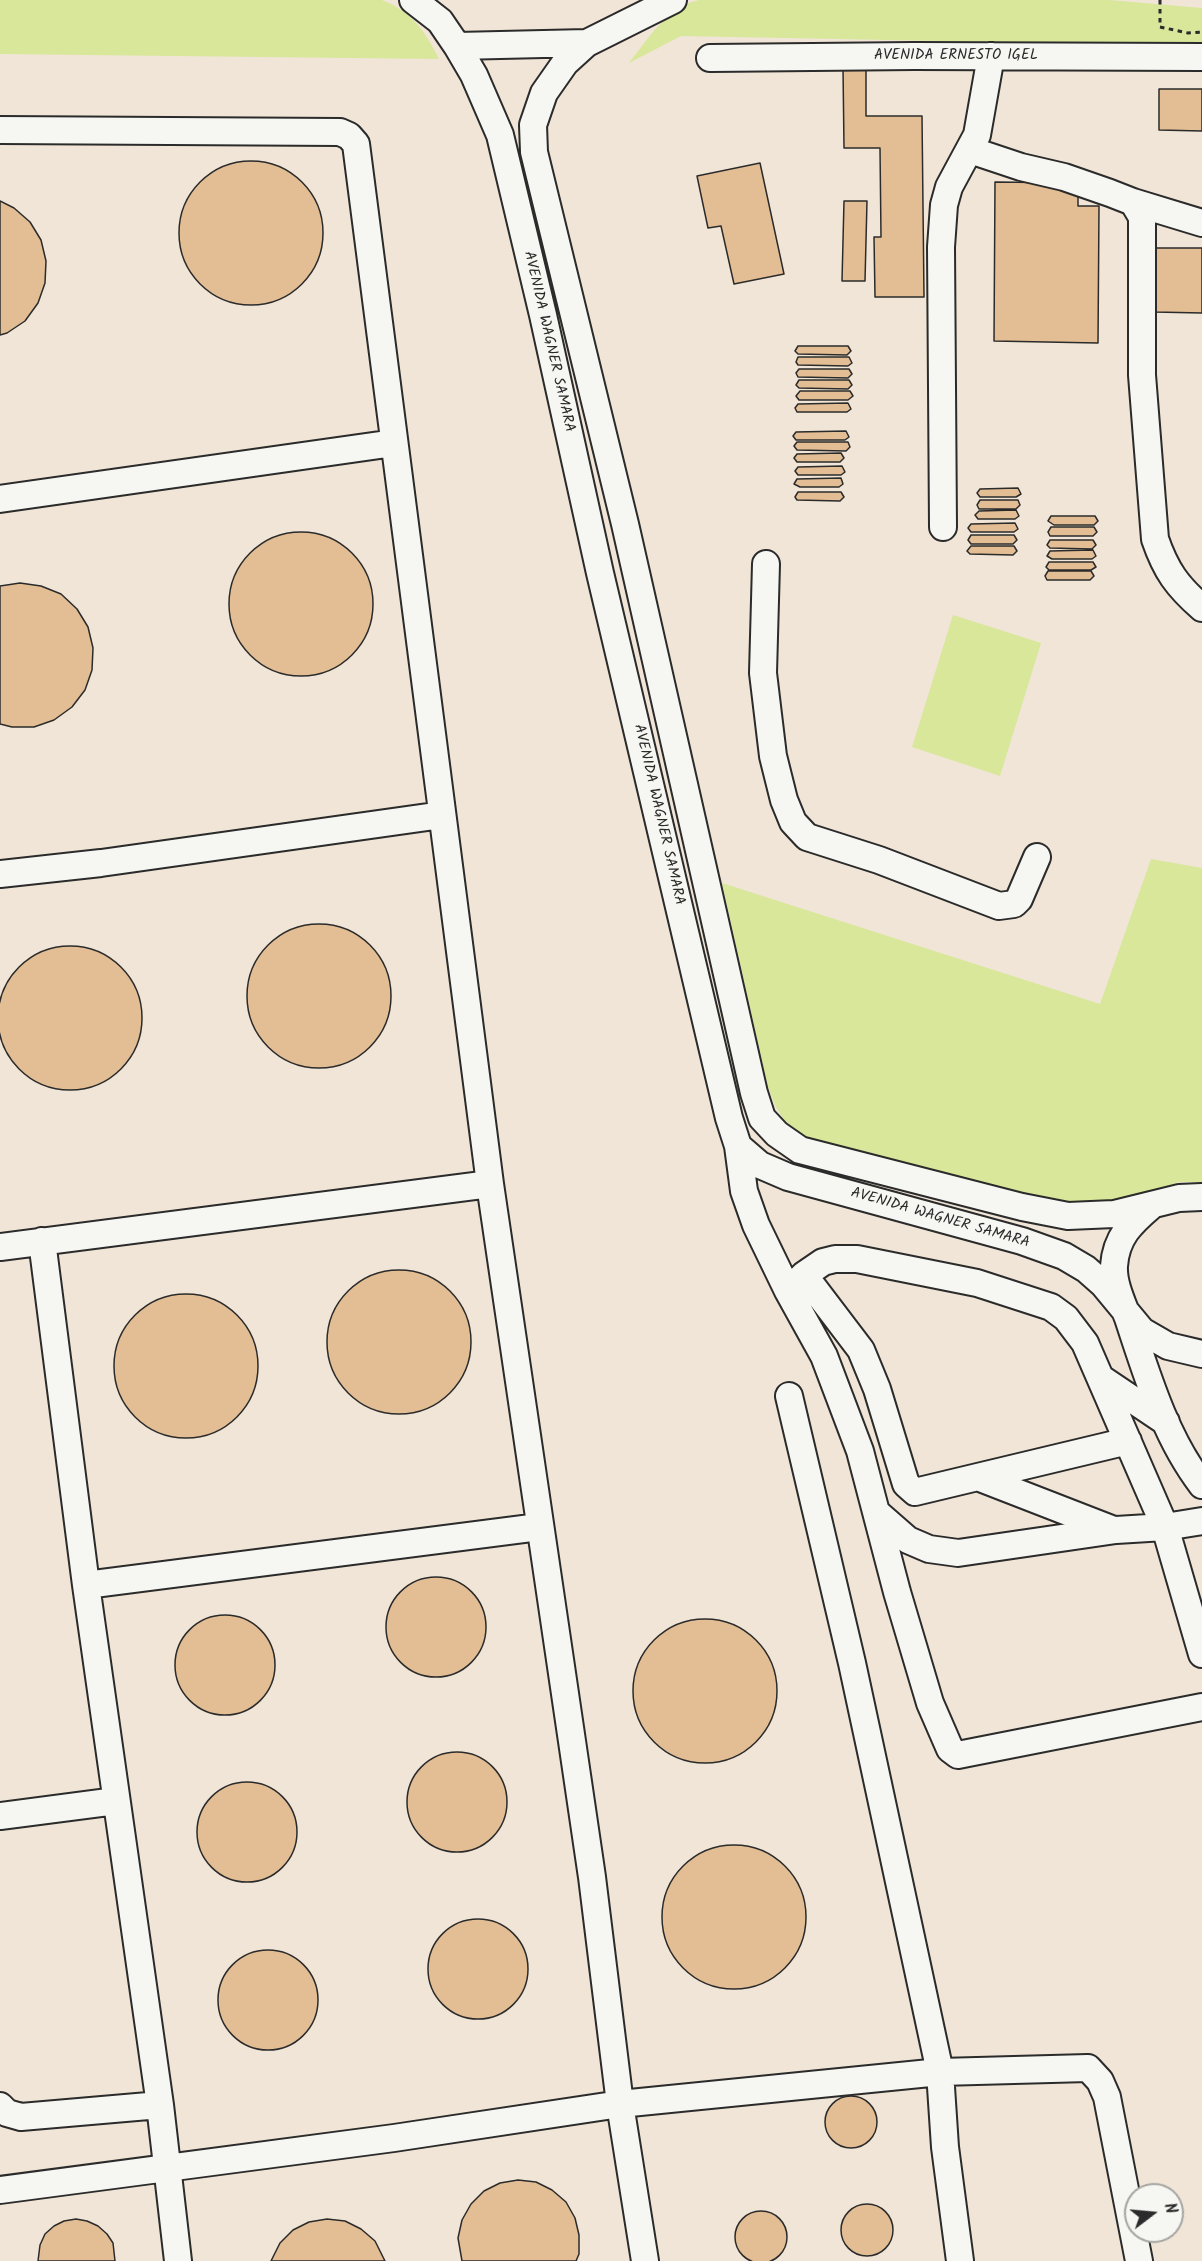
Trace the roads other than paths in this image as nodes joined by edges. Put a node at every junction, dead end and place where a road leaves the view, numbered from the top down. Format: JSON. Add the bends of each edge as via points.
{"nodes":[{"id":1,"x":413,"y":0,"type":"edge"},
{"id":2,"x":673,"y":0,"type":"edge"},
{"id":3,"x":587,"y":43,"type":"junction"},
{"id":4,"x":457,"y":46,"type":"junction"},
{"id":5,"x":990,"y":56,"type":"junction"},
{"id":6,"x":1202,"y":57,"type":"edge"},
{"id":7,"x":710,"y":58,"type":"dead end"},
{"id":8,"x":0,"y":130,"type":"edge"},
{"id":9,"x":970,"y":150,"type":"junction"},
{"id":10,"x":1132,"y":202,"type":"junction"},
{"id":11,"x":1202,"y":223,"type":"edge"},
{"id":12,"x":394,"y":443,"type":"junction"},
{"id":13,"x":0,"y":499,"type":"edge"},
{"id":14,"x":943,"y":527,"type":"dead end"},
{"id":15,"x":766,"y":564,"type":"dead end"},
{"id":16,"x":1202,"y":608,"type":"edge"},
{"id":17,"x":442,"y":815,"type":"junction"},
{"id":18,"x":1037,"y":857,"type":"dead end"},
{"id":19,"x":0,"y":874,"type":"edge"},
{"id":20,"x":738,"y":1146,"type":"junction"},
{"id":21,"x":490,"y":1184,"type":"junction"},
{"id":22,"x":1202,"y":1197,"type":"edge"},
{"id":23,"x":1151,"y":1206,"type":"junction"},
{"id":24,"x":42,"y":1241,"type":"junction"},
{"id":25,"x":0,"y":1247,"type":"edge"},
{"id":26,"x":796,"y":1283,"type":"junction"},
{"id":27,"x":1126,"y":1314,"type":"junction"},
{"id":28,"x":1202,"y":1354,"type":"edge"},
{"id":29,"x":1102,"y":1378,"type":"junction"},
{"id":30,"x":789,"y":1396,"type":"dead end"},
{"id":31,"x":1166,"y":1422,"type":"junction"},
{"id":32,"x":1128,"y":1442,"type":"junction"},
{"id":33,"x":980,"y":1478,"type":"junction"},
{"id":34,"x":1202,"y":1485,"type":"edge"},
{"id":35,"x":876,"y":1512,"type":"junction"},
{"id":36,"x":1202,"y":1521,"type":"edge"},
{"id":37,"x":539,"y":1527,"type":"junction"},
{"id":38,"x":1165,"y":1527,"type":"junction"},
{"id":39,"x":1116,"y":1530,"type":"junction"},
{"id":40,"x":86,"y":1585,"type":"junction"},
{"id":41,"x":1202,"y":1654,"type":"edge"},
{"id":42,"x":1202,"y":1707,"type":"edge"},
{"id":43,"x":116,"y":1801,"type":"junction"},
{"id":44,"x":0,"y":1816,"type":"edge"},
{"id":45,"x":940,"y":2072,"type":"junction"},
{"id":46,"x":620,"y":2104,"type":"junction"},
{"id":47,"x":160,"y":2105,"type":"junction"},
{"id":48,"x":0,"y":2106,"type":"edge"},
{"id":49,"x":167,"y":2167,"type":"junction"},
{"id":50,"x":0,"y":2190,"type":"edge"},
{"id":51,"x":178,"y":2261,"type":"edge"},
{"id":52,"x":645,"y":2261,"type":"edge"},
{"id":53,"x":960,"y":2261,"type":"edge"},
{"id":54,"x":1139,"y":2261,"type":"edge"}],
"edges":[{"from":1,"to":4,"type":"street","name":"AVENIDA WAGNER SAMARA","via":[[440,21]]},
{"from":2,"to":3,"type":"street","name":"AVENIDA WAGNER SAMARA"},
{"from":3,"to":4,"type":"street"},
{"from":3,"to":23,"type":"street","name":"AVENIDA WAGNER SAMARA","via":[[565,63],[544,93],[533,124],[534,152],[625,524],[762,1118],[800,1150],[1022,1207],[1068,1216],[1114,1214]]},
{"from":4,"to":20,"type":"street","name":"AVENIDA WAGNER SAMARA","via":[[500,135],[600,573]]},
{"from":5,"to":6,"type":"street","name":"AVENIDA ERNESTO IGEL"},
{"from":5,"to":7,"type":"street","name":"AVENIDA ERNESTO IGEL"},
{"from":5,"to":9,"type":"street","via":[[977,135]]},
{"from":8,"to":12,"type":"street","via":[[340,132],[349,136],[356,144]]},
{"from":9,"to":10,"type":"street","via":[[1064,177]]},
{"from":9,"to":14,"type":"street","via":[[948,188],[944,205]]},
{"from":10,"to":11,"type":"street"},
{"from":10,"to":16,"type":"street","via":[[1142,217],[1143,229],[1142,375],[1155,539],[1164,564],[1183,591]]},
{"from":12,"to":13,"type":"street"},
{"from":12,"to":17,"type":"street"},
{"from":15,"to":18,"type":"street","via":[[763,673],[773,756],[793,822],[807,837],[999,906],[1014,904],[1019,899]]},
{"from":17,"to":19,"type":"street"},
{"from":17,"to":21,"type":"street"},
{"from":20,"to":26,"type":"street","via":[[744,1191],[756,1225]]},
{"from":20,"to":27,"type":"street","name":"AVENIDA WAGNER SAMARA","via":[[760,1165],[789,1177],[1064,1256],[1103,1284]]},
{"from":21,"to":24,"type":"street"},
{"from":21,"to":37,"type":"street"},
{"from":22,"to":23,"type":"street","name":"AVENIDA WAGNER SAMARA","via":[[1179,1198]]},
{"from":23,"to":27,"type":"street","via":[[1131,1223],[1117,1249],[1115,1278]]},
{"from":24,"to":25,"type":"street"},
{"from":24,"to":40,"type":"street"},
{"from":26,"to":29,"type":"street","via":[[823,1262],[835,1259],[857,1259],[977,1283],[1051,1308],[1066,1318],[1085,1343]]},
{"from":26,"to":33,"type":"street","via":[[861,1350],[909,1489],[920,1493]]},
{"from":26,"to":35,"type":"street","via":[[860,1451]]},
{"from":27,"to":28,"type":"street","name":"AVENIDA WAGNER SAMARA","via":[[1142,1331],[1168,1346]]},
{"from":27,"to":31,"type":"street"},
{"from":29,"to":31,"type":"street"},
{"from":29,"to":32,"type":"street"},
{"from":30,"to":45,"type":"street","via":[[852,1663]]},
{"from":31,"to":34,"type":"street"},
{"from":32,"to":33,"type":"street"},
{"from":32,"to":38,"type":"street"},
{"from":33,"to":39,"type":"street"},
{"from":35,"to":39,"type":"street","via":[[908,1540],[929,1549],[958,1553]]},
{"from":35,"to":42,"type":"street","via":[[930,1703],[954,1753]]},
{"from":36,"to":38,"type":"street"},
{"from":37,"to":40,"type":"street"},
{"from":37,"to":46,"type":"street","via":[[592,1877]]},
{"from":38,"to":39,"type":"street"},
{"from":38,"to":41,"type":"street"},
{"from":40,"to":43,"type":"street"},
{"from":43,"to":44,"type":"street"},
{"from":43,"to":47,"type":"street"},
{"from":45,"to":46,"type":"street"},
{"from":45,"to":53,"type":"street"},
{"from":45,"to":54,"type":"street","via":[[1088,2068],[1107,2097]]},
{"from":46,"to":49,"type":"street"},
{"from":46,"to":52,"type":"street"},
{"from":47,"to":48,"type":"street","via":[[21,2117]]},
{"from":47,"to":49,"type":"street"},
{"from":49,"to":50,"type":"street"},
{"from":49,"to":51,"type":"street"}]}
